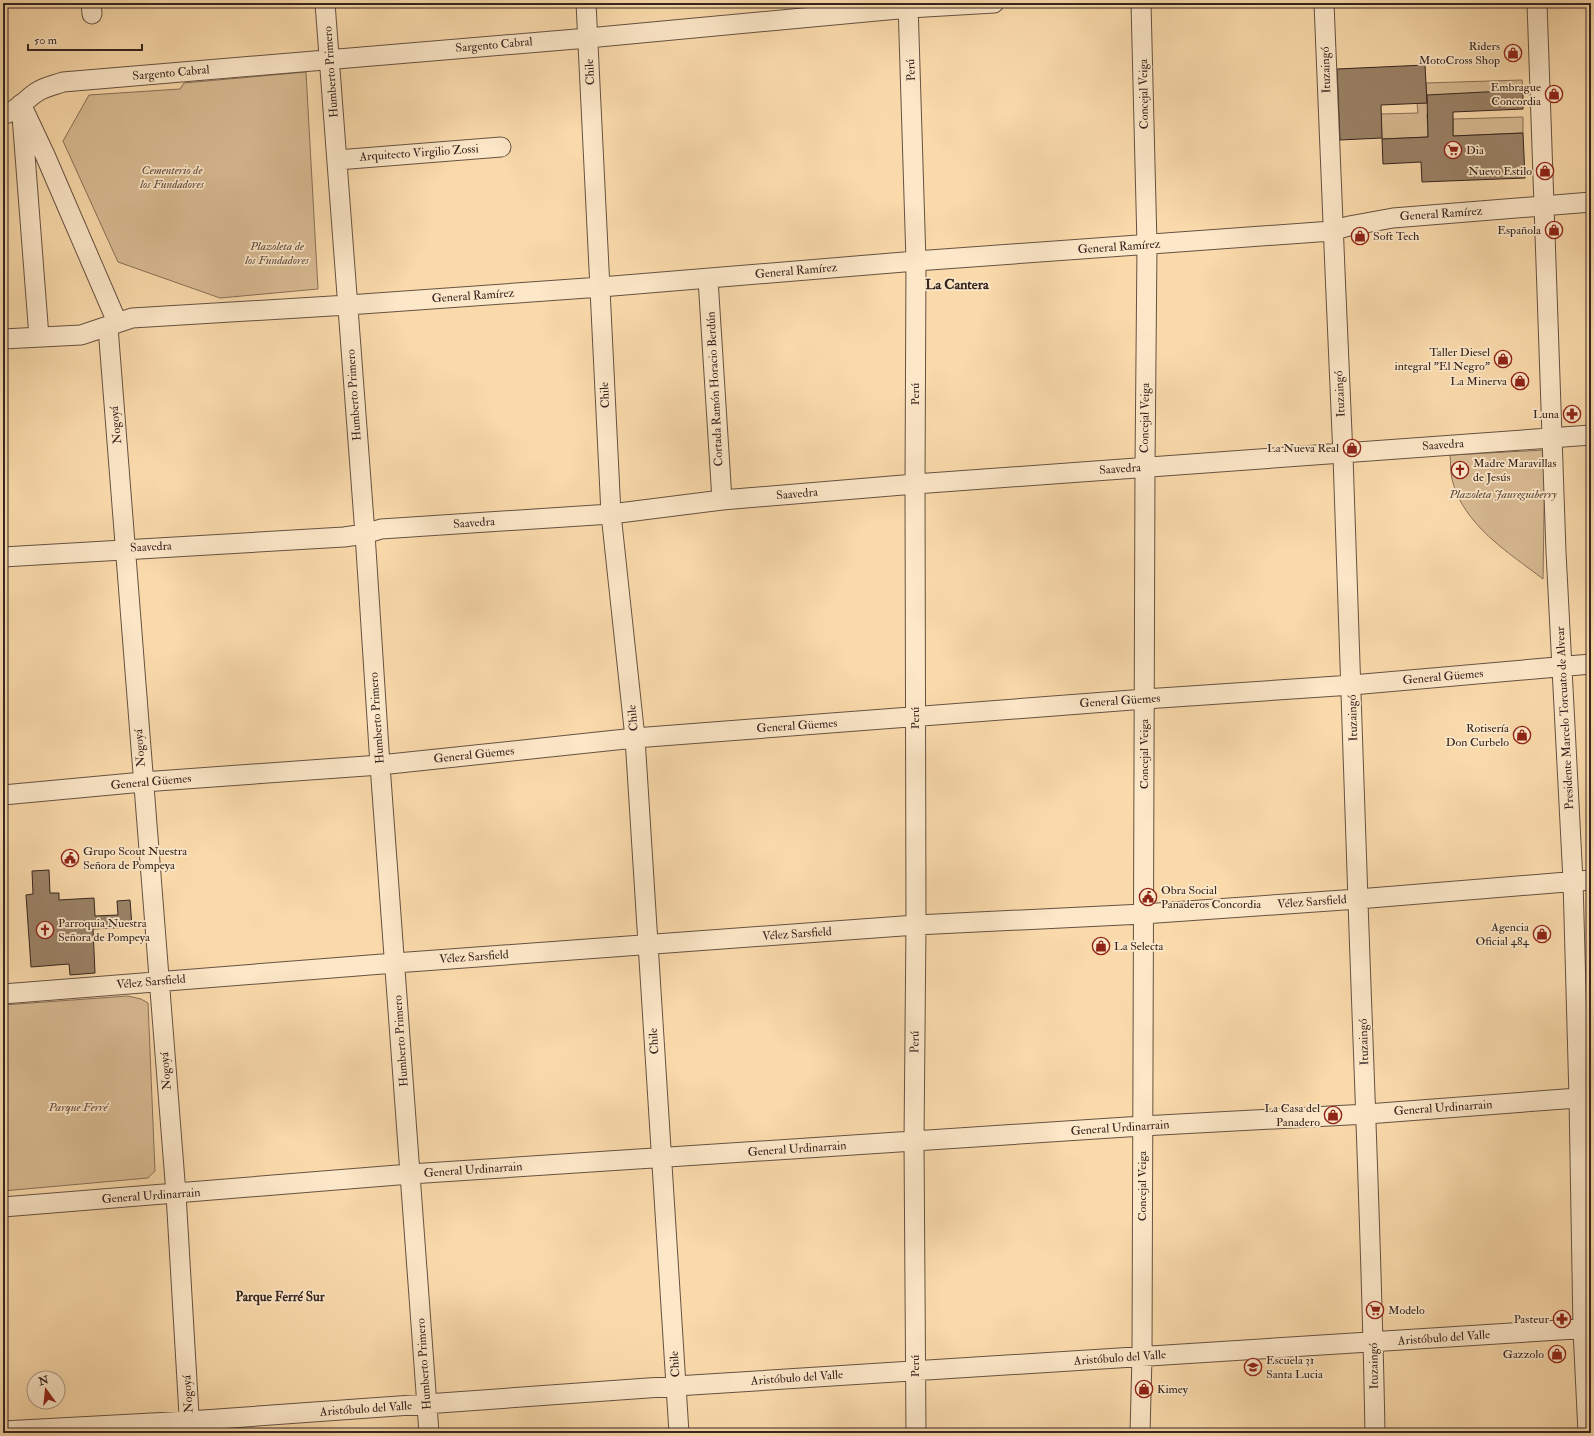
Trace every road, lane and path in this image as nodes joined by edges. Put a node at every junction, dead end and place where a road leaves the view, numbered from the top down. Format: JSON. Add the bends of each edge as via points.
{"nodes":[{"id":1,"x":325,"y":3,"type":"edge"},
{"id":2,"x":586,"y":3,"type":"edge"},
{"id":3,"x":994,"y":3,"type":"edge"},
{"id":4,"x":1141,"y":3,"type":"edge"},
{"id":5,"x":1324,"y":3,"type":"edge"},
{"id":6,"x":1537,"y":3,"type":"edge"},
{"id":7,"x":909,"y":6,"type":"edge"},
{"id":8,"x":588,"y":38,"type":"junction"},
{"id":9,"x":330,"y":59,"type":"junction"},
{"id":10,"x":21,"y":104,"type":"junction"},
{"id":11,"x":3,"y":114,"type":"edge"},
{"id":12,"x":501,"y":147,"type":"dead end"},
{"id":13,"x":337,"y":160,"type":"junction"},
{"id":14,"x":1591,"y":202,"type":"edge"},
{"id":15,"x":1544,"y":206,"type":"junction"},
{"id":16,"x":1332,"y":231,"type":"junction"},
{"id":17,"x":1147,"y":245,"type":"junction"},
{"id":18,"x":916,"y":261,"type":"junction"},
{"id":19,"x":708,"y":279,"type":"junction"},
{"id":20,"x":600,"y":287,"type":"junction"},
{"id":21,"x":348,"y":305,"type":"junction"},
{"id":22,"x":112,"y":324,"type":"junction"},
{"id":23,"x":39,"y":337,"type":"junction"},
{"id":24,"x":3,"y":339,"type":"edge"},
{"id":25,"x":1591,"y":435,"type":"edge"},
{"id":26,"x":1553,"y":438,"type":"junction"},
{"id":27,"x":1343,"y":454,"type":"junction"},
{"id":28,"x":1145,"y":467,"type":"junction"},
{"id":29,"x":915,"y":484,"type":"junction"},
{"id":30,"x":722,"y":500,"type":"junction"},
{"id":31,"x":611,"y":514,"type":"junction"},
{"id":32,"x":365,"y":534,"type":"junction"},
{"id":33,"x":126,"y":548,"type":"junction"},
{"id":34,"x":3,"y":557,"type":"edge"},
{"id":35,"x":1591,"y":664,"type":"edge"},
{"id":36,"x":1561,"y":667,"type":"junction"},
{"id":37,"x":1352,"y":685,"type":"junction"},
{"id":38,"x":1145,"y":699,"type":"junction"},
{"id":39,"x":915,"y":717,"type":"junction"},
{"id":40,"x":635,"y":738,"type":"junction"},
{"id":41,"x":380,"y":765,"type":"junction"},
{"id":42,"x":142,"y":782,"type":"junction"},
{"id":43,"x":3,"y":795,"type":"edge"},
{"id":44,"x":1582,"y":880,"type":"edge"},
{"id":45,"x":1358,"y":899,"type":"junction"},
{"id":46,"x":1143,"y":914,"type":"junction"},
{"id":47,"x":916,"y":925,"type":"junction"},
{"id":48,"x":648,"y":945,"type":"junction"},
{"id":49,"x":395,"y":963,"type":"junction"},
{"id":50,"x":159,"y":982,"type":"junction"},
{"id":51,"x":3,"y":994,"type":"edge"},
{"id":52,"x":1585,"y":1097,"type":"edge"},
{"id":53,"x":1366,"y":1114,"type":"junction"},
{"id":54,"x":1142,"y":1126,"type":"junction"},
{"id":55,"x":914,"y":1141,"type":"junction"},
{"id":56,"x":662,"y":1158,"type":"junction"},
{"id":57,"x":410,"y":1174,"type":"junction"},
{"id":58,"x":176,"y":1194,"type":"junction"},
{"id":59,"x":3,"y":1207,"type":"edge"},
{"id":60,"x":1587,"y":1328,"type":"edge"},
{"id":61,"x":1373,"y":1342,"type":"junction"},
{"id":62,"x":1142,"y":1357,"type":"junction"},
{"id":63,"x":915,"y":1371,"type":"junction"},
{"id":64,"x":676,"y":1386,"type":"junction"},
{"id":65,"x":427,"y":1404,"type":"junction"},
{"id":66,"x":190,"y":1427,"type":"edge"},
{"id":67,"x":3,"y":1431,"type":"edge"},
{"id":68,"x":429,"y":1433,"type":"edge"},
{"id":69,"x":679,"y":1433,"type":"edge"},
{"id":70,"x":916,"y":1433,"type":"edge"},
{"id":71,"x":1140,"y":1433,"type":"edge"},
{"id":72,"x":1375,"y":1433,"type":"edge"},
{"id":73,"x":1588,"y":1433,"type":"edge"}],
"edges":[{"from":1,"to":9,"type":"street","name":"Humberto Primero"},
{"from":2,"to":8,"type":"street","name":"Chile"},
{"from":3,"to":7,"type":"street","name":"Sargento Cabral"},
{"from":4,"to":17,"type":"street","name":"Concejal Veiga"},
{"from":5,"to":16,"type":"street","name":"Ituzaingó"},
{"from":6,"to":15,"type":"street","name":"Presidente Marcelo Torcuato de Alvear"},
{"from":7,"to":8,"type":"street","name":"Sargento Cabral"},
{"from":7,"to":18,"type":"street","name":"Perú"},
{"from":8,"to":9,"type":"street","name":"Sargento Cabral"},
{"from":8,"to":20,"type":"street","name":"Chile"},
{"from":9,"to":10,"type":"street","name":"Sargento Cabral","via":[[63,82],[37,92]]},
{"from":9,"to":13,"type":"street","name":"Humberto Primero"},
{"from":10,"to":11,"type":"street","name":"Sargento Cabral"},
{"from":10,"to":22,"type":"street","name":"Nogoyá","via":[[45,155]]},
{"from":10,"to":23,"type":"street"},
{"from":12,"to":13,"type":"street","name":"Arquitecto Virgilio Zossi"},
{"from":13,"to":21,"type":"street","name":"Humberto Primero"},
{"from":14,"to":15,"type":"street","name":"General Ramírez"},
{"from":15,"to":16,"type":"street","name":"General Ramírez","via":[[1393,218]]},
{"from":15,"to":26,"type":"street","name":"Presidente Marcelo Torcuato de Alvear"},
{"from":16,"to":17,"type":"street","name":"General Ramírez"},
{"from":16,"to":27,"type":"street","name":"Ituzaingó"},
{"from":17,"to":18,"type":"street","name":"General Ramírez"},
{"from":17,"to":28,"type":"street","name":"Concejal Veiga"},
{"from":18,"to":19,"type":"street","name":"General Ramírez"},
{"from":18,"to":29,"type":"street","name":"Perú"},
{"from":19,"to":20,"type":"street","name":"General Ramírez"},
{"from":19,"to":30,"type":"street","name":"Cortada Ramón Horacio Berdún"},
{"from":20,"to":21,"type":"street","name":"General Ramírez"},
{"from":20,"to":31,"type":"street","name":"Chile"},
{"from":21,"to":22,"type":"street","name":"General Ramírez","via":[[132,318]]},
{"from":21,"to":32,"type":"street","name":"Humberto Primero"},
{"from":22,"to":23,"type":"street","name":"General Ramírez","via":[[81,335]]},
{"from":22,"to":33,"type":"street","name":"Nogoyá"},
{"from":23,"to":24,"type":"street","name":"General Ramírez"},
{"from":25,"to":26,"type":"street","name":"Saavedra"},
{"from":26,"to":27,"type":"street","name":"Saavedra"},
{"from":26,"to":36,"type":"street","name":"Presidente Marcelo Torcuato de Alvear"},
{"from":27,"to":28,"type":"street","name":"Saavedra"},
{"from":27,"to":37,"type":"street","name":"Ituzaingó"},
{"from":28,"to":29,"type":"street","name":"Saavedra"},
{"from":28,"to":38,"type":"street","name":"Concejal Veiga"},
{"from":29,"to":30,"type":"street","name":"Saavedra"},
{"from":29,"to":39,"type":"street","name":"Perú"},
{"from":30,"to":31,"type":"street","name":"Saavedra"},
{"from":31,"to":32,"type":"street","name":"Saavedra","via":[[380,529]]},
{"from":31,"to":40,"type":"street","name":"Chile"},
{"from":32,"to":33,"type":"street","name":"Saavedra"},
{"from":32,"to":41,"type":"street","name":"Humberto Primero"},
{"from":33,"to":34,"type":"street","name":"Saavedra"},
{"from":33,"to":42,"type":"street","name":"Nogoyá"},
{"from":35,"to":36,"type":"street","name":"General Güemes"},
{"from":36,"to":37,"type":"street","name":"General Güemes"},
{"from":36,"to":44,"type":"street","name":"Presidente Marcelo Torcuato de Alvear"},
{"from":37,"to":38,"type":"street","name":"General Güemes"},
{"from":37,"to":45,"type":"street","name":"Ituzaingó"},
{"from":38,"to":39,"type":"street","name":"General Güemes"},
{"from":38,"to":46,"type":"street","name":"Concejal Veiga"},
{"from":39,"to":40,"type":"street","name":"General Güemes"},
{"from":39,"to":47,"type":"street","name":"Perú"},
{"from":40,"to":41,"type":"street","name":"General Güemes"},
{"from":40,"to":48,"type":"street","name":"Chile"},
{"from":41,"to":42,"type":"street","name":"General Güemes"},
{"from":41,"to":49,"type":"street","name":"Humberto Primero"},
{"from":42,"to":43,"type":"street","name":"General Güemes"},
{"from":42,"to":50,"type":"street","name":"Nogoyá"},
{"from":44,"to":45,"type":"street","name":"Vélez Sarsfield"},
{"from":44,"to":52,"type":"street","name":"Presidente Marcelo Torcuato de Alvear"},
{"from":45,"to":46,"type":"street","name":"Vélez Sarsfield"},
{"from":45,"to":53,"type":"street","name":"Ituzaingó"},
{"from":46,"to":47,"type":"street","name":"Vélez Sarsfield"},
{"from":46,"to":54,"type":"street","name":"Concejal Veiga"},
{"from":47,"to":48,"type":"street","name":"Vélez Sarsfield"},
{"from":47,"to":55,"type":"street","name":"Perú"},
{"from":48,"to":49,"type":"street","name":"Vélez Sarsfield"},
{"from":48,"to":56,"type":"street","name":"Chile"},
{"from":49,"to":50,"type":"street","name":"Vélez Sarsfield"},
{"from":49,"to":57,"type":"street","name":"Humberto Primero"},
{"from":50,"to":51,"type":"street","name":"Vélez Sarsfield"},
{"from":50,"to":58,"type":"street","name":"Nogoyá"},
{"from":52,"to":53,"type":"street","name":"General Urdinarrain"},
{"from":52,"to":60,"type":"street","name":"Presidente Marcelo Torcuato de Alvear"},
{"from":53,"to":54,"type":"street","name":"General Urdinarrain"},
{"from":53,"to":61,"type":"street","name":"Ituzaingó"},
{"from":54,"to":55,"type":"street","name":"General Urdinarrain"},
{"from":54,"to":62,"type":"street","name":"Concejal Veiga"},
{"from":55,"to":56,"type":"street","name":"General Urdinarrain"},
{"from":55,"to":63,"type":"street","name":"Perú"},
{"from":56,"to":57,"type":"street","name":"General Urdinarrain"},
{"from":56,"to":64,"type":"street","name":"Chile"},
{"from":57,"to":58,"type":"street","name":"General Urdinarrain"},
{"from":57,"to":65,"type":"street","name":"Humberto Primero"},
{"from":58,"to":59,"type":"street","name":"General Urdinarrain"},
{"from":58,"to":66,"type":"street","name":"Nogoyá"},
{"from":60,"to":61,"type":"street","name":"Aristóbulo del Valle"},
{"from":60,"to":73,"type":"street","name":"Presidente Marcelo Torcuato de Alvear"},
{"from":61,"to":62,"type":"street","name":"Aristóbulo del Valle"},
{"from":61,"to":72,"type":"street","name":"Ituzaingó"},
{"from":62,"to":63,"type":"street","name":"Aristóbulo del Valle"},
{"from":62,"to":71,"type":"street","name":"Concejal Veiga"},
{"from":63,"to":64,"type":"street","name":"Aristóbulo del Valle"},
{"from":63,"to":70,"type":"street","name":"Perú"},
{"from":64,"to":65,"type":"street","name":"Aristóbulo del Valle"},
{"from":64,"to":69,"type":"street","name":"Chile"},
{"from":65,"to":66,"type":"street","name":"Aristóbulo del Valle"},
{"from":65,"to":68,"type":"street","name":"Humberto Primero"},
{"from":66,"to":67,"type":"street","name":"Aristóbulo del Valle"}]}
